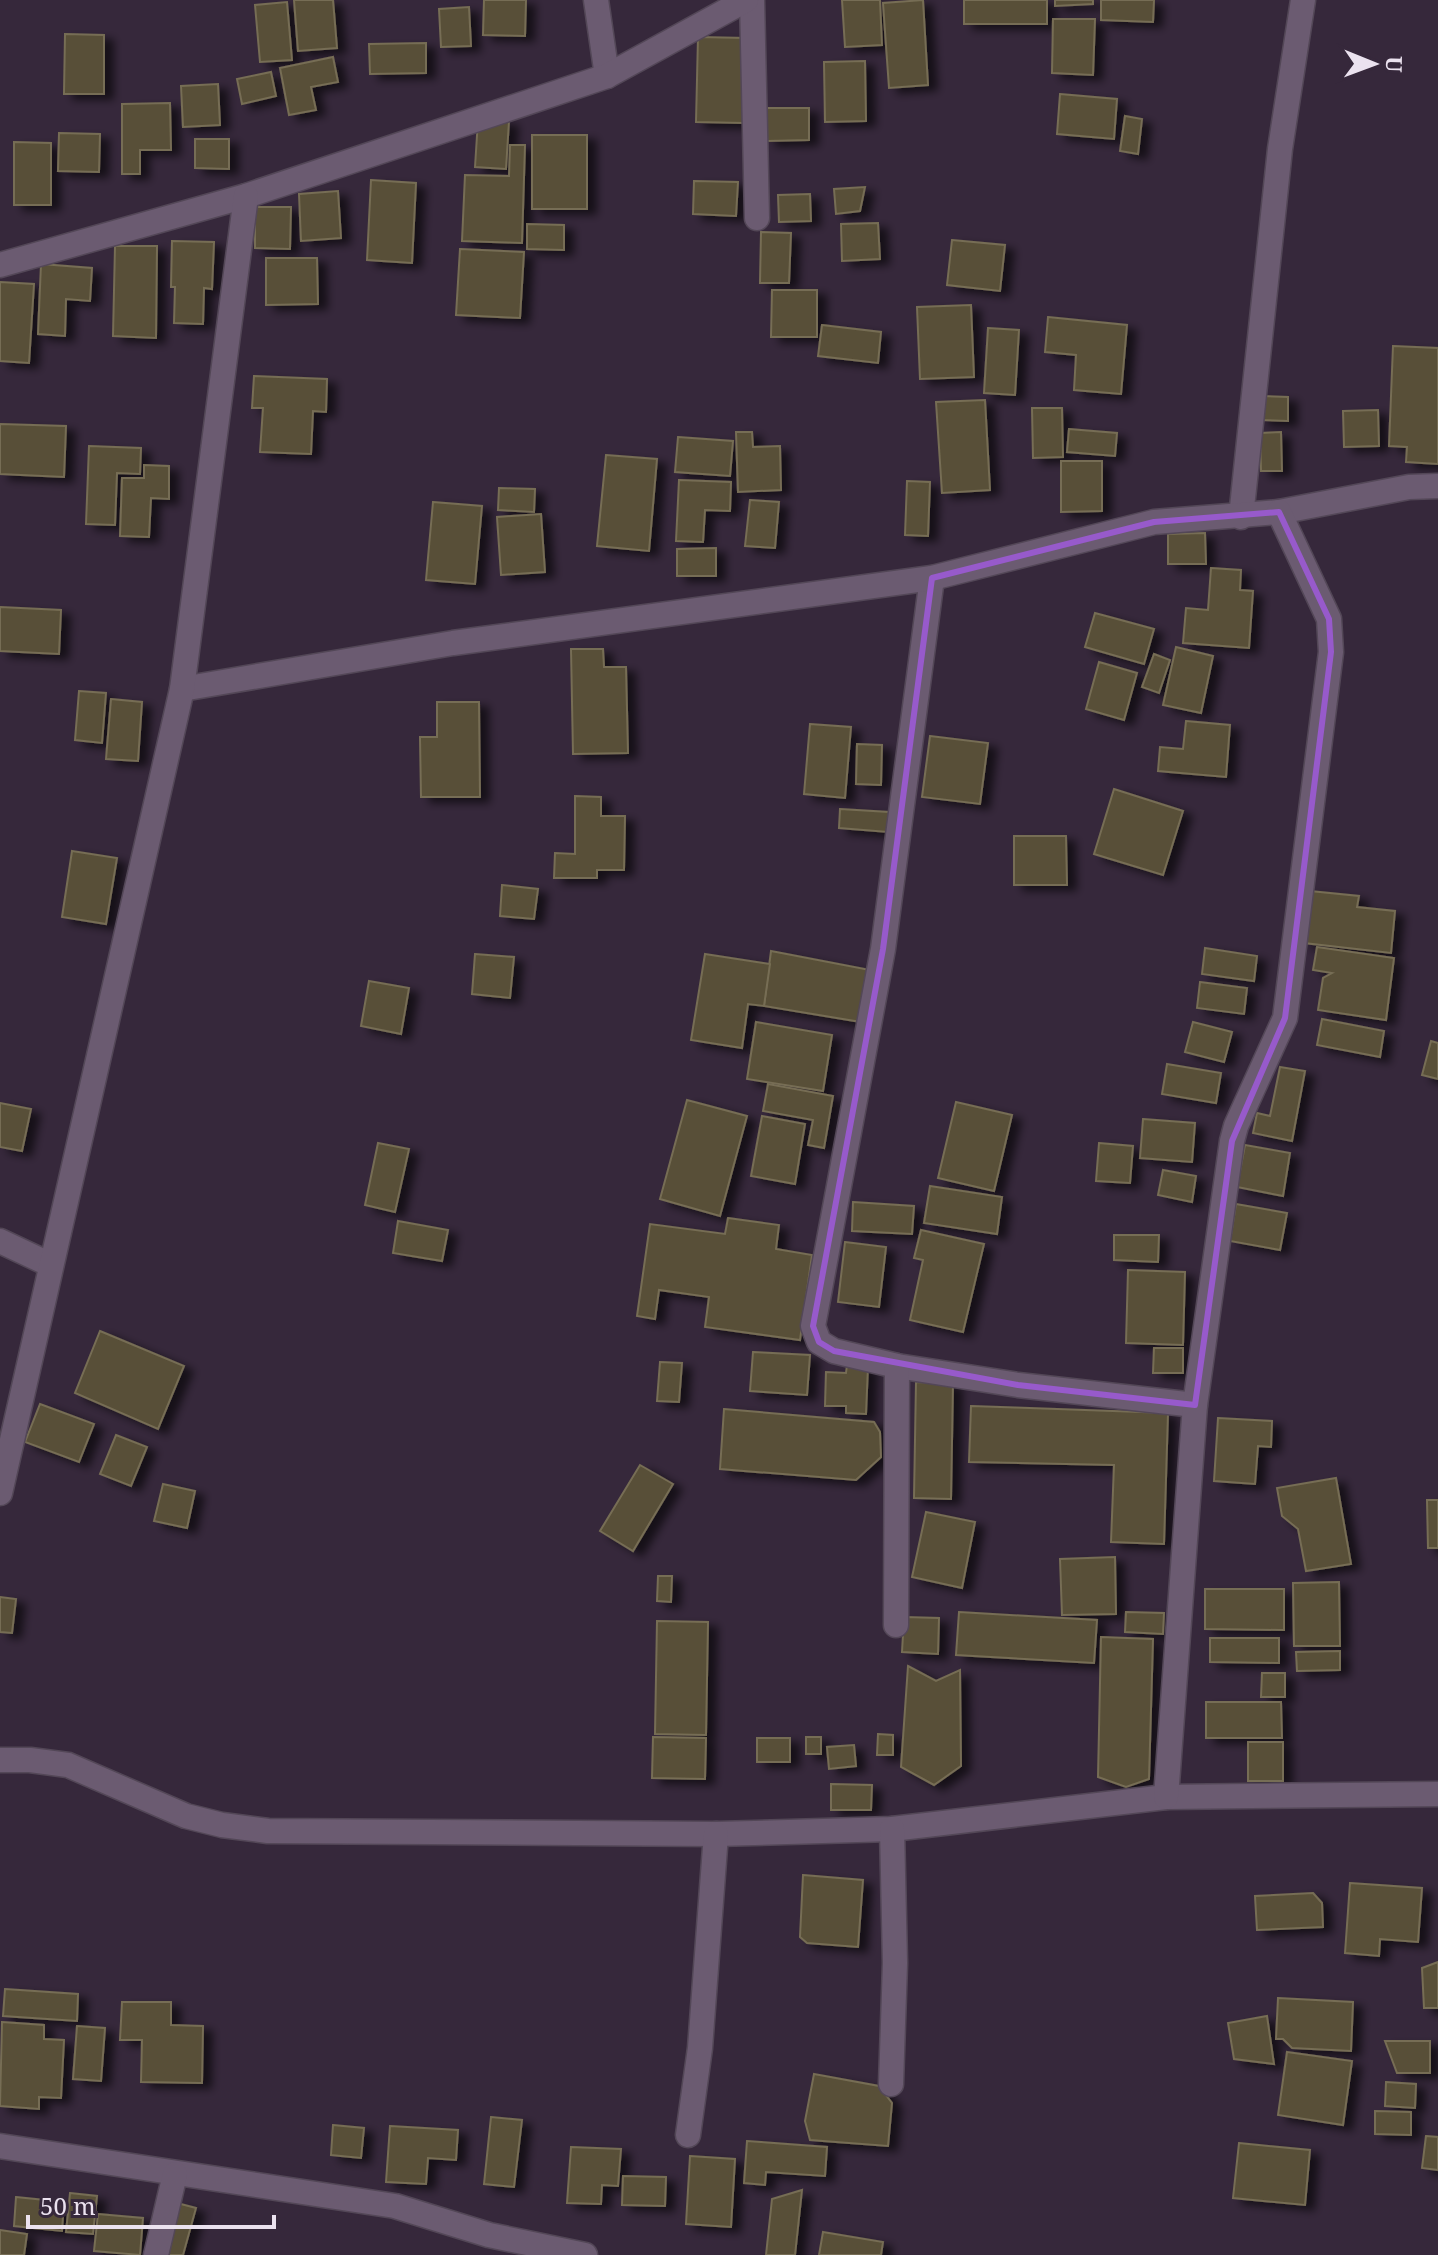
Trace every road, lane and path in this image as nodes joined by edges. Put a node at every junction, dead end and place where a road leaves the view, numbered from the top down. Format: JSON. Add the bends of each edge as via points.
{"nodes":[{"id":1,"x":596,"y":0,"type":"edge"},
{"id":2,"x":746,"y":0,"type":"edge"},
{"id":3,"x":752,"y":0,"type":"edge"},
{"id":4,"x":1303,"y":0,"type":"edge"},
{"id":5,"x":607,"y":76,"type":"junction"},
{"id":6,"x":246,"y":196,"type":"junction"},
{"id":7,"x":757,"y":218,"type":"dead end"},
{"id":8,"x":0,"y":265,"type":"edge"},
{"id":9,"x":1438,"y":486,"type":"edge"},
{"id":10,"x":1279,"y":512,"type":"junction"},
{"id":11,"x":1241,"y":517,"type":"junction"},
{"id":12,"x":932,"y":578,"type":"junction"},
{"id":13,"x":182,"y":689,"type":"junction"},
{"id":14,"x":0,"y":1241,"type":"edge"},
{"id":15,"x":51,"y":1265,"type":"junction"},
{"id":16,"x":897,"y":1366,"type":"junction"},
{"id":17,"x":1195,"y":1405,"type":"junction"},
{"id":18,"x":0,"y":1493,"type":"edge"},
{"id":19,"x":896,"y":1625,"type":"dead end"},
{"id":20,"x":0,"y":1760,"type":"edge"},
{"id":21,"x":1438,"y":1794,"type":"edge"},
{"id":22,"x":1166,"y":1797,"type":"junction"},
{"id":23,"x":892,"y":1829,"type":"junction"},
{"id":24,"x":716,"y":1834,"type":"junction"},
{"id":25,"x":891,"y":2084,"type":"dead end"},
{"id":26,"x":688,"y":2135,"type":"dead end"},
{"id":27,"x":0,"y":2146,"type":"edge"},
{"id":28,"x":175,"y":2174,"type":"junction"},
{"id":29,"x":486,"y":2245,"type":"edge"},
{"id":30,"x":156,"y":2255,"type":"edge"},
{"id":31,"x":585,"y":2255,"type":"edge"}],
"edges":[{"from":1,"to":5,"type":"street"},
{"from":2,"to":5,"type":"street"},
{"from":3,"to":7,"type":"street"},
{"from":4,"to":11,"type":"street","via":[[1280,149]]},
{"from":5,"to":6,"type":"street"},
{"from":6,"to":8,"type":"street"},
{"from":6,"to":13,"type":"street"},
{"from":9,"to":10,"type":"street"},
{"from":10,"to":11,"type":"street"},
{"from":10,"to":17,"type":"street","via":[[1329,619],[1331,652],[1285,1018],[1232,1141]]},
{"from":11,"to":12,"type":"street","via":[[1154,522]]},
{"from":12,"to":13,"type":"street","via":[[453,643]]},
{"from":12,"to":16,"type":"street","via":[[883,949],[813,1326],[819,1342],[834,1351]]},
{"from":13,"to":15,"type":"street"},
{"from":14,"to":15,"type":"street"},
{"from":15,"to":18,"type":"street"},
{"from":16,"to":17,"type":"street"},
{"from":16,"to":19,"type":"street"},
{"from":17,"to":22,"type":"street"},
{"from":20,"to":24,"type":"street","via":[[68,1765],[186,1816],[268,1831]]},
{"from":21,"to":22,"type":"street"},
{"from":22,"to":23,"type":"street"},
{"from":23,"to":24,"type":"street"},
{"from":23,"to":25,"type":"street"},
{"from":24,"to":26,"type":"street"},
{"from":27,"to":28,"type":"street"},
{"from":28,"to":29,"type":"street","via":[[395,2206]]},
{"from":28,"to":30,"type":"street"},
{"from":29,"to":31,"type":"street"}]}
